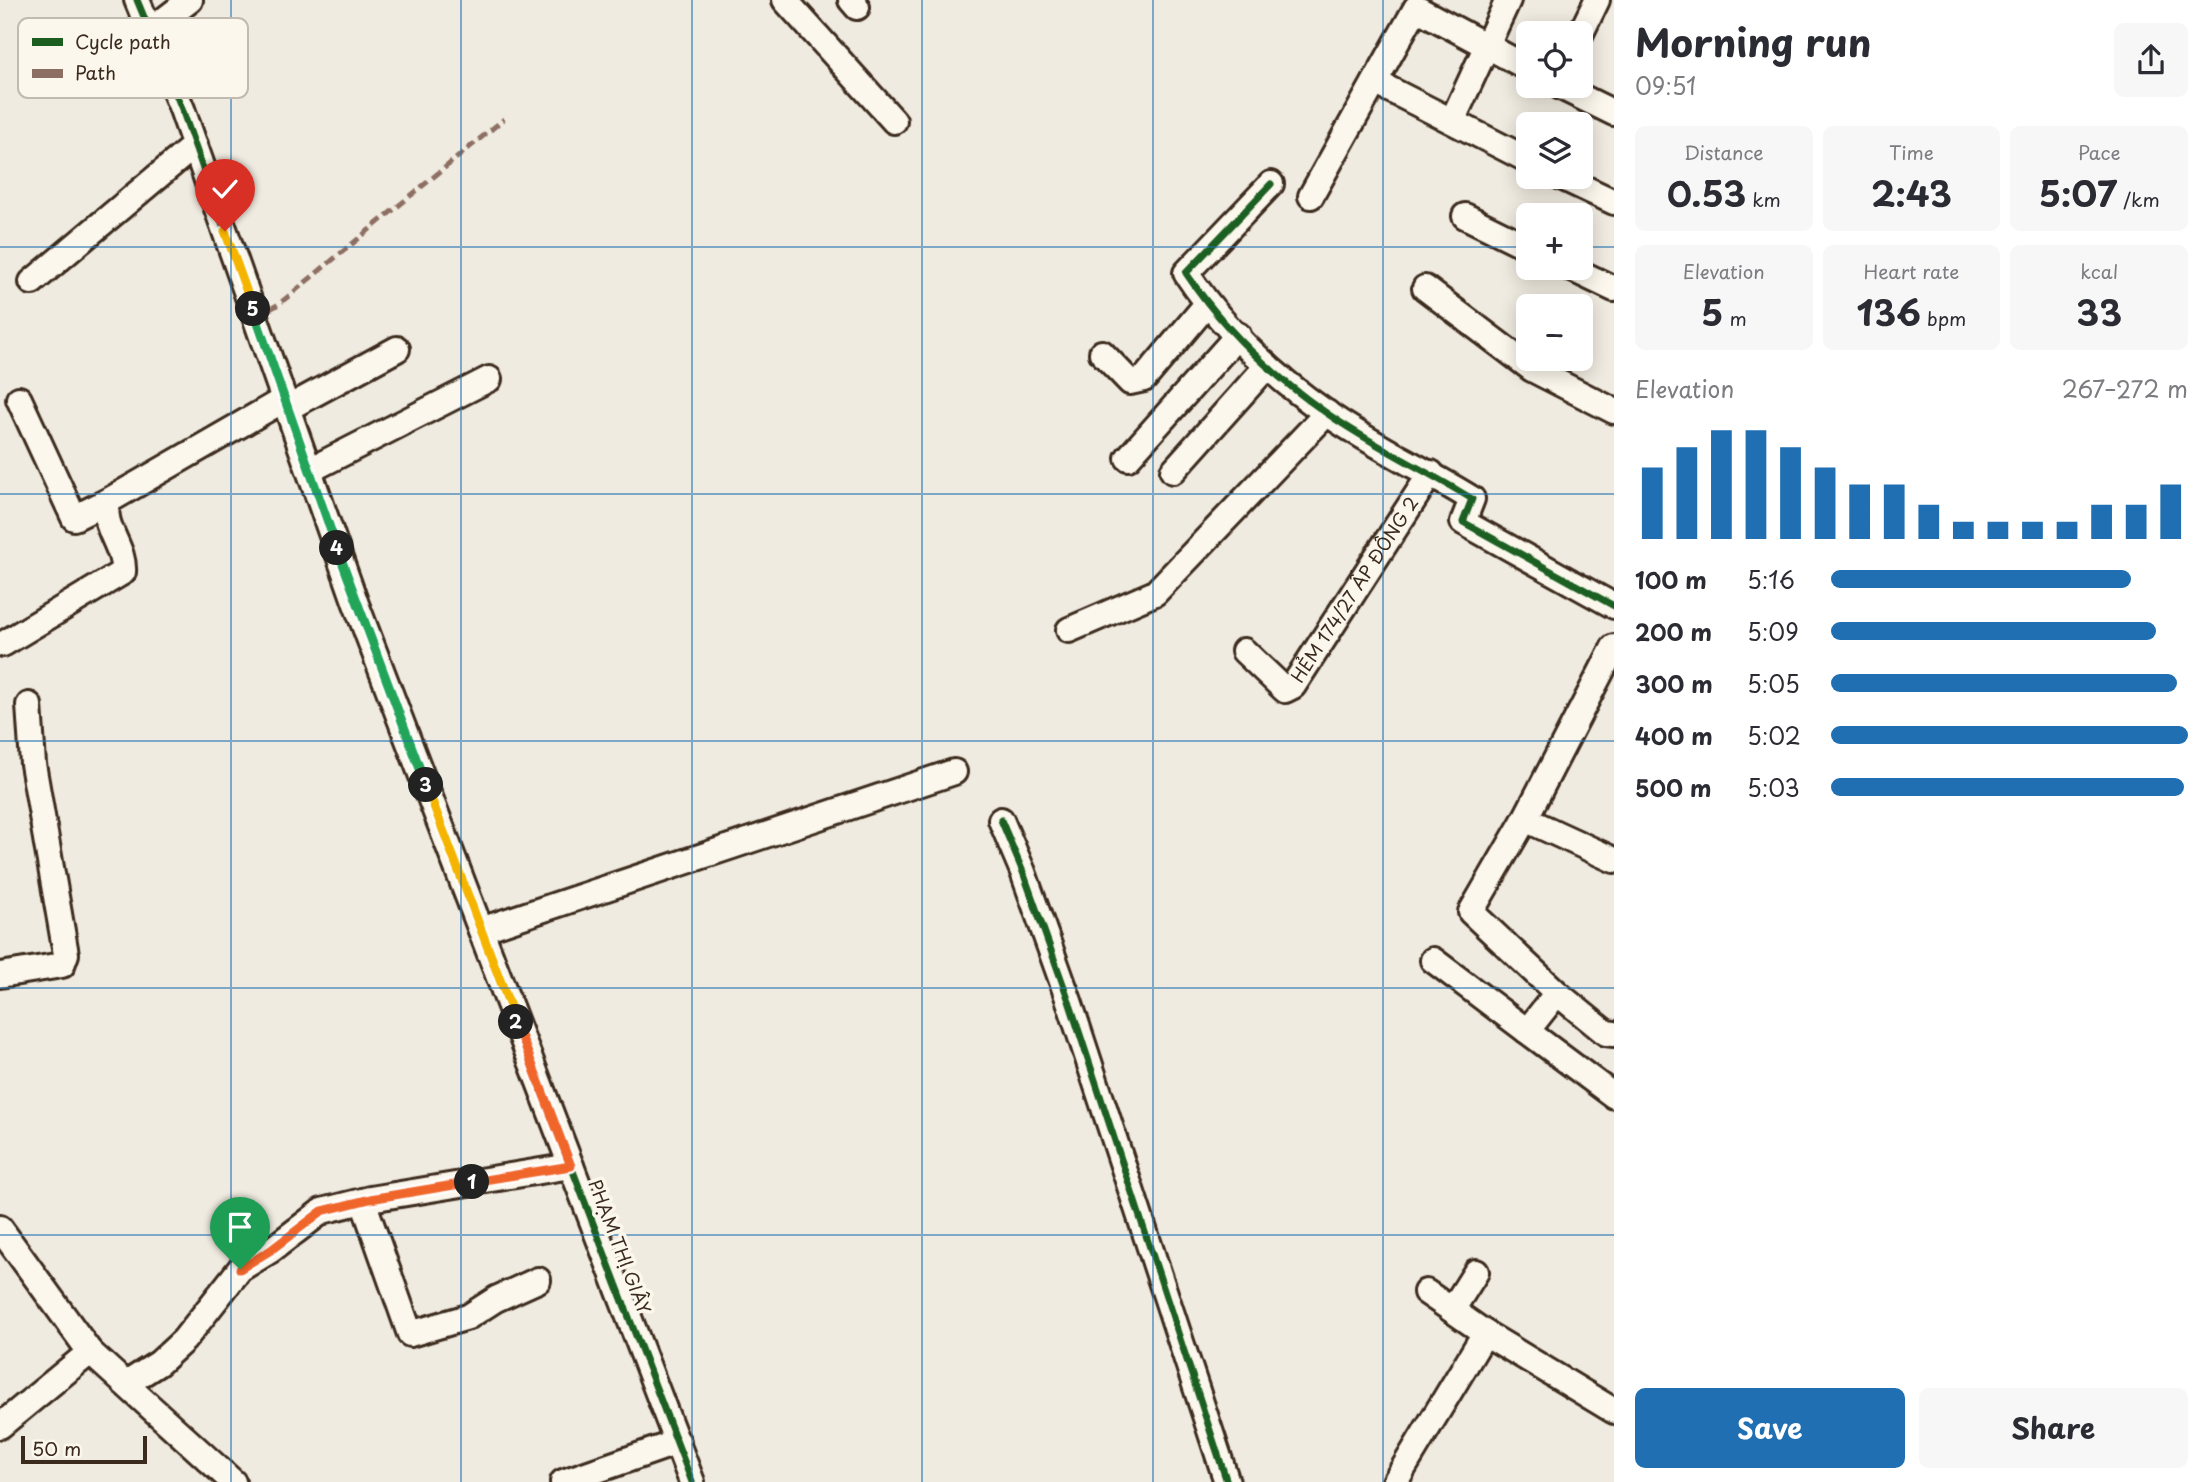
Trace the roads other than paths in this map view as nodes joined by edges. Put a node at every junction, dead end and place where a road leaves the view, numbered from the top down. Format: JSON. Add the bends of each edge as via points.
{"nodes":[{"id":1,"x":137,"y":0,"type":"edge"},
{"id":2,"x":190,"y":0,"type":"edge"},
{"id":3,"x":785,"y":0,"type":"edge"},
{"id":4,"x":1508,"y":0,"type":"edge"},
{"id":5,"x":1597,"y":0,"type":"edge"},
{"id":6,"x":145,"y":18,"type":"edge"},
{"id":7,"x":167,"y":18,"type":"edge"},
{"id":8,"x":1587,"y":21,"type":"edge"},
{"id":9,"x":1486,"y":44,"type":"junction"},
{"id":10,"x":1516,"y":61,"type":"edge"},
{"id":11,"x":1375,"y":82,"type":"junction"},
{"id":12,"x":177,"y":98,"type":"edge"},
{"id":13,"x":1583,"y":98,"type":"edge"},
{"id":14,"x":1614,"y":113,"type":"edge"},
{"id":15,"x":1453,"y":119,"type":"junction"},
{"id":16,"x":894,"y":121,"type":"dead end"},
{"id":17,"x":195,"y":145,"type":"junction"},
{"id":18,"x":1516,"y":153,"type":"edge"},
{"id":19,"x":1271,"y":184,"type":"dead end"},
{"id":20,"x":1586,"y":189,"type":"edge"},
{"id":21,"x":1311,"y":196,"type":"dead end"},
{"id":22,"x":1614,"y":202,"type":"edge"},
{"id":23,"x":1465,"y":216,"type":"dead end"},
{"id":24,"x":1516,"y":241,"type":"edge"},
{"id":25,"x":1593,"y":279,"type":"edge"},
{"id":26,"x":32,"y":282,"type":"dead end"},
{"id":27,"x":1425,"y":288,"type":"dead end"},
{"id":28,"x":1614,"y":289,"type":"edge"},
{"id":29,"x":1207,"y":304,"type":"junction"},
{"id":30,"x":1238,"y":335,"type":"junction"},
{"id":31,"x":397,"y":349,"type":"dead end"},
{"id":32,"x":1102,"y":353,"type":"dead end"},
{"id":33,"x":1267,"y":366,"type":"junction"},
{"id":34,"x":489,"y":379,"type":"dead end"},
{"id":35,"x":19,"y":399,"type":"dead end"},
{"id":36,"x":286,"y":404,"type":"junction"},
{"id":37,"x":1614,"y":411,"type":"edge"},
{"id":38,"x":1327,"y":413,"type":"junction"},
{"id":39,"x":1128,"y":458,"type":"dead end"},
{"id":40,"x":310,"y":470,"type":"junction"},
{"id":41,"x":1173,"y":471,"type":"dead end"},
{"id":42,"x":1431,"y":473,"type":"junction"},
{"id":43,"x":108,"y":501,"type":"junction"},
{"id":44,"x":1614,"y":606,"type":"edge"},
{"id":45,"x":1069,"y":630,"type":"dead end"},
{"id":46,"x":3,"y":644,"type":"dead end"},
{"id":47,"x":1614,"y":647,"type":"edge"},
{"id":48,"x":1244,"y":651,"type":"dead end"},
{"id":49,"x":29,"y":705,"type":"dead end"},
{"id":50,"x":954,"y":772,"type":"dead end"},
{"id":51,"x":1525,"y":819,"type":"junction"},
{"id":52,"x":1001,"y":820,"type":"dead end"},
{"id":53,"x":1614,"y":860,"type":"edge"},
{"id":54,"x":481,"y":930,"type":"junction"},
{"id":55,"x":1433,"y":960,"type":"dead end"},
{"id":56,"x":0,"y":975,"type":"edge"},
{"id":57,"x":1557,"y":993,"type":"junction"},
{"id":58,"x":1527,"y":1031,"type":"junction"},
{"id":59,"x":1614,"y":1034,"type":"edge"},
{"id":60,"x":1614,"y":1096,"type":"edge"},
{"id":61,"x":571,"y":1166,"type":"junction"},
{"id":62,"x":363,"y":1201,"type":"junction"},
{"id":63,"x":0,"y":1228,"type":"edge"},
{"id":64,"x":1476,"y":1272,"type":"dead end"},
{"id":65,"x":538,"y":1280,"type":"dead end"},
{"id":66,"x":1426,"y":1292,"type":"dead end"},
{"id":67,"x":1452,"y":1310,"type":"junction"},
{"id":68,"x":1485,"y":1333,"type":"junction"},
{"id":69,"x":90,"y":1352,"type":"junction"},
{"id":70,"x":126,"y":1384,"type":"junction"},
{"id":71,"x":1614,"y":1411,"type":"edge"},
{"id":72,"x":0,"y":1426,"type":"edge"},
{"id":73,"x":678,"y":1442,"type":"junction"},
{"id":74,"x":233,"y":1482,"type":"edge"},
{"id":75,"x":563,"y":1482,"type":"edge"},
{"id":76,"x":692,"y":1482,"type":"edge"},
{"id":77,"x":1227,"y":1482,"type":"edge"},
{"id":78,"x":1395,"y":1482,"type":"edge"}],
"edges":[{"from":1,"to":6,"type":"street","name":"PHẠM THỊ GIÂY"},
{"from":2,"to":7,"type":"street"},
{"from":3,"to":16,"type":"street"},
{"from":4,"to":9,"type":"street"},
{"from":5,"to":8,"type":"street"},
{"from":9,"to":10,"type":"street"},
{"from":9,"to":11,"type":"street","via":[[1416,8]]},
{"from":9,"to":15,"type":"street"},
{"from":11,"to":15,"type":"street"},
{"from":11,"to":21,"type":"street"},
{"from":12,"to":17,"type":"street","name":"PHẠM THỊ GIÂY"},
{"from":13,"to":14,"type":"street"},
{"from":15,"to":18,"type":"street"},
{"from":17,"to":26,"type":"street"},
{"from":17,"to":36,"type":"street","name":"PHẠM THỊ GIÂY"},
{"from":19,"to":29,"type":"street","via":[[1186,273]]},
{"from":20,"to":22,"type":"street"},
{"from":23,"to":24,"type":"street"},
{"from":25,"to":28,"type":"street"},
{"from":27,"to":37,"type":"street","via":[[1532,369]]},
{"from":29,"to":30,"type":"street"},
{"from":29,"to":32,"type":"street","via":[[1136,383]]},
{"from":30,"to":33,"type":"street"},
{"from":30,"to":39,"type":"street"},
{"from":31,"to":36,"type":"street"},
{"from":33,"to":38,"type":"street"},
{"from":33,"to":41,"type":"street"},
{"from":34,"to":40,"type":"street"},
{"from":35,"to":43,"type":"street","via":[[74,518]]},
{"from":36,"to":40,"type":"street","name":"PHẠM THỊ GIÂY"},
{"from":36,"to":43,"type":"street"},
{"from":38,"to":42,"type":"street"},
{"from":38,"to":45,"type":"street","via":[[1155,593]]},
{"from":40,"to":54,"type":"street","name":"PHẠM THỊ GIÂY","via":[[356,604]]},
{"from":42,"to":44,"type":"street","via":[[1472,499],[1463,522]]},
{"from":42,"to":48,"type":"street","name":"HẺM 174/27 ẤP ĐÔNG 2","via":[[1293,686],[1286,690]]},
{"from":43,"to":46,"type":"street","via":[[104,513],[124,561],[123,572]]},
{"from":47,"to":51,"type":"street"},
{"from":49,"to":56,"type":"street","via":[[33,764],[66,954],[62,965]]},
{"from":50,"to":54,"type":"street"},
{"from":51,"to":53,"type":"street"},
{"from":51,"to":57,"type":"street","via":[[1471,912]]},
{"from":52,"to":77,"type":"street","via":[[1069,1001]]},
{"from":54,"to":61,"type":"street","name":"PHẠM THỊ GIÂY"},
{"from":55,"to":58,"type":"street"},
{"from":57,"to":58,"type":"street"},
{"from":57,"to":59,"type":"street","via":[[1606,1033]]},
{"from":58,"to":60,"type":"street"},
{"from":61,"to":62,"type":"street"},
{"from":61,"to":73,"type":"street","name":"PHẠM THỊ GIÂY"},
{"from":62,"to":65,"type":"street","via":[[410,1334],[468,1317]]},
{"from":62,"to":70,"type":"street","via":[[322,1211],[240,1269],[184,1340]]},
{"from":63,"to":69,"type":"street"},
{"from":64,"to":67,"type":"street"},
{"from":66,"to":67,"type":"street"},
{"from":67,"to":68,"type":"street"},
{"from":68,"to":71,"type":"street"},
{"from":68,"to":78,"type":"street"},
{"from":69,"to":70,"type":"street"},
{"from":69,"to":72,"type":"street"},
{"from":70,"to":74,"type":"street"},
{"from":73,"to":75,"type":"street"},
{"from":73,"to":76,"type":"street","name":"PHẠM THỊ GIÂY"}]}
